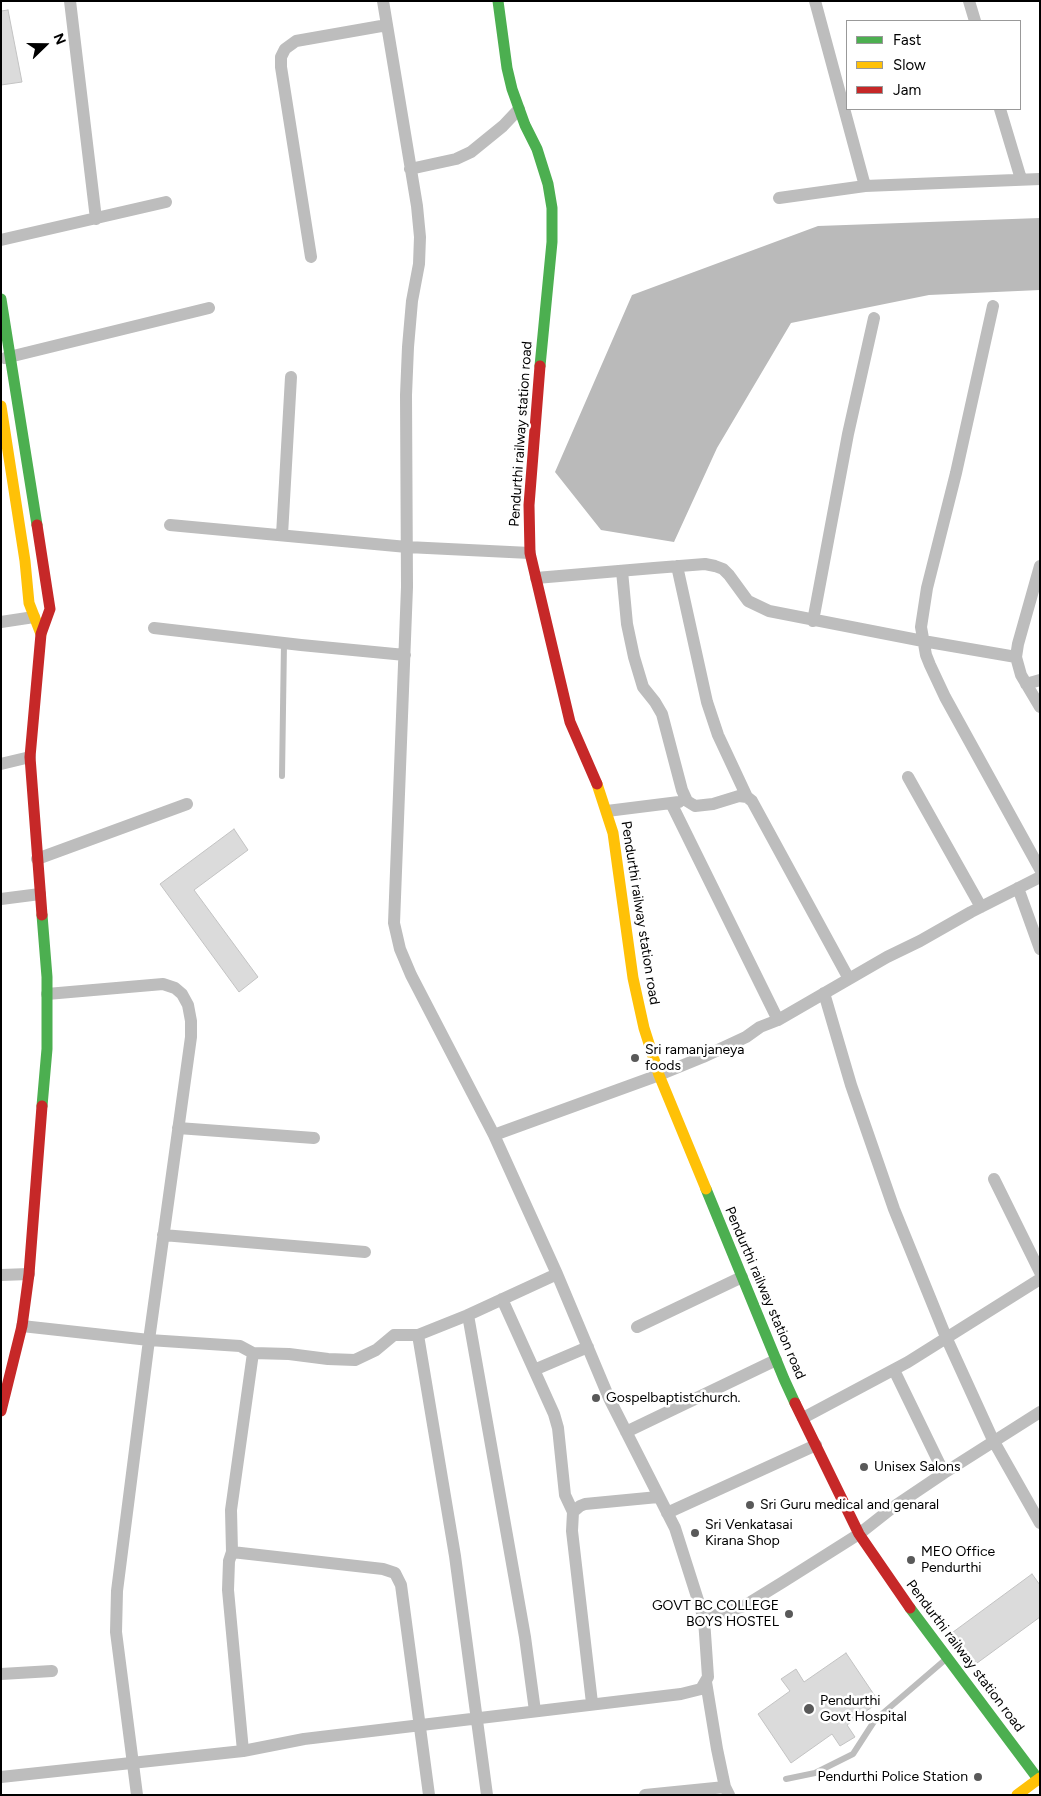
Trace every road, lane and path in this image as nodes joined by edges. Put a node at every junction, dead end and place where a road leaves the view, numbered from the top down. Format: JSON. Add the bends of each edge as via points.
{"nodes":[{"id":1,"x":70,"y":1,"type":"edge"},
{"id":2,"x":383,"y":1,"type":"edge"},
{"id":3,"x":498,"y":1,"type":"edge"},
{"id":4,"x":815,"y":1,"type":"edge"},
{"id":5,"x":969,"y":1,"type":"edge"},
{"id":6,"x":975,"y":20,"type":"edge"},
{"id":7,"x":387,"y":25,"type":"junction"},
{"id":8,"x":519,"y":109,"type":"junction"},
{"id":9,"x":1000,"y":110,"type":"edge"},
{"id":10,"x":410,"y":168,"type":"junction"},
{"id":11,"x":1021,"y":179,"type":"junction"},
{"id":12,"x":1040,"y":179,"type":"edge"},
{"id":13,"x":866,"y":186,"type":"junction"},
{"id":14,"x":779,"y":198,"type":"dead end"},
{"id":15,"x":166,"y":202,"type":"dead end"},
{"id":16,"x":96,"y":219,"type":"junction"},
{"id":17,"x":1,"y":240,"type":"edge"},
{"id":18,"x":311,"y":257,"type":"dead end"},
{"id":19,"x":1,"y":299,"type":"edge"},
{"id":20,"x":993,"y":306,"type":"dead end"},
{"id":21,"x":208,"y":308,"type":"dead end"},
{"id":22,"x":874,"y":318,"type":"dead end"},
{"id":23,"x":6,"y":357,"type":"edge"},
{"id":24,"x":291,"y":377,"type":"dead end"},
{"id":25,"x":1,"y":406,"type":"edge"},
{"id":26,"x":170,"y":525,"type":"dead end"},
{"id":27,"x":282,"y":535,"type":"junction"},
{"id":28,"x":407,"y":547,"type":"junction"},
{"id":29,"x":530,"y":553,"type":"junction"},
{"id":30,"x":677,"y":566,"type":"junction"},
{"id":31,"x":1040,"y":566,"type":"edge"},
{"id":32,"x":622,"y":571,"type":"junction"},
{"id":33,"x":536,"y":578,"type":"junction"},
{"id":34,"x":34,"y":617,"type":"junction"},
{"id":35,"x":813,"y":621,"type":"junction"},
{"id":36,"x":1,"y":622,"type":"edge"},
{"id":37,"x":154,"y":628,"type":"dead end"},
{"id":38,"x":41,"y":634,"type":"junction"},
{"id":39,"x":923,"y":641,"type":"junction"},
{"id":40,"x":284,"y":643,"type":"junction"},
{"id":41,"x":405,"y":655,"type":"junction"},
{"id":42,"x":1016,"y":657,"type":"junction"},
{"id":43,"x":1040,"y":680,"type":"edge"},
{"id":44,"x":1026,"y":684,"type":"junction"},
{"id":45,"x":1040,"y":707,"type":"edge"},
{"id":46,"x":30,"y":757,"type":"junction"},
{"id":47,"x":1,"y":764,"type":"edge"},
{"id":48,"x":282,"y":776,"type":"dead end"},
{"id":49,"x":908,"y":777,"type":"dead end"},
{"id":50,"x":747,"y":797,"type":"junction"},
{"id":51,"x":687,"y":801,"type":"junction"},
{"id":52,"x":671,"y":803,"type":"junction"},
{"id":53,"x":188,"y":804,"type":"dead end"},
{"id":54,"x":607,"y":812,"type":"junction"},
{"id":55,"x":37,"y":859,"type":"junction"},
{"id":56,"x":1040,"y":868,"type":"edge"},
{"id":57,"x":1040,"y":877,"type":"edge"},
{"id":58,"x":1018,"y":888,"type":"junction"},
{"id":59,"x":40,"y":894,"type":"junction"},
{"id":60,"x":1,"y":899,"type":"edge"},
{"id":61,"x":982,"y":907,"type":"junction"},
{"id":62,"x":1040,"y":949,"type":"edge"},
{"id":63,"x":849,"y":979,"type":"junction"},
{"id":64,"x":824,"y":993,"type":"junction"},
{"id":65,"x":47,"y":994,"type":"junction"},
{"id":66,"x":778,"y":1020,"type":"junction"},
{"id":67,"x":659,"y":1075,"type":"junction"},
{"id":68,"x":178,"y":1128,"type":"junction"},
{"id":69,"x":494,"y":1135,"type":"junction"},
{"id":70,"x":314,"y":1138,"type":"dead end"},
{"id":71,"x":994,"y":1179,"type":"dead end"},
{"id":72,"x":163,"y":1236,"type":"junction"},
{"id":73,"x":365,"y":1252,"type":"dead end"},
{"id":74,"x":1040,"y":1272,"type":"edge"},
{"id":75,"x":29,"y":1274,"type":"junction"},
{"id":76,"x":557,"y":1274,"type":"junction"},
{"id":77,"x":1,"y":1275,"type":"edge"},
{"id":78,"x":742,"y":1277,"type":"junction"},
{"id":79,"x":1040,"y":1279,"type":"edge"},
{"id":80,"x":502,"y":1300,"type":"junction"},
{"id":81,"x":468,"y":1315,"type":"junction"},
{"id":82,"x":22,"y":1326,"type":"junction"},
{"id":83,"x":637,"y":1327,"type":"dead end"},
{"id":84,"x":418,"y":1334,"type":"junction"},
{"id":85,"x":946,"y":1337,"type":"junction"},
{"id":86,"x":149,"y":1340,"type":"junction"},
{"id":87,"x":588,"y":1347,"type":"junction"},
{"id":88,"x":253,"y":1353,"type":"junction"},
{"id":89,"x":776,"y":1360,"type":"junction"},
{"id":90,"x":534,"y":1370,"type":"junction"},
{"id":91,"x":894,"y":1370,"type":"junction"},
{"id":92,"x":1,"y":1411,"type":"edge"},
{"id":93,"x":1040,"y":1412,"type":"edge"},
{"id":94,"x":803,"y":1418,"type":"junction"},
{"id":95,"x":626,"y":1432,"type":"junction"},
{"id":96,"x":993,"y":1440,"type":"junction"},
{"id":97,"x":816,"y":1445,"type":"junction"},
{"id":98,"x":944,"y":1473,"type":"junction"},
{"id":99,"x":658,"y":1496,"type":"junction"},
{"id":100,"x":573,"y":1512,"type":"junction"},
{"id":101,"x":667,"y":1513,"type":"junction"},
{"id":102,"x":1040,"y":1523,"type":"edge"},
{"id":103,"x":859,"y":1534,"type":"junction"},
{"id":104,"x":232,"y":1552,"type":"junction"},
{"id":105,"x":704,"y":1619,"type":"junction"},
{"id":106,"x":947,"y":1658,"type":"junction"},
{"id":107,"x":52,"y":1671,"type":"dead end"},
{"id":108,"x":1,"y":1674,"type":"edge"},
{"id":109,"x":706,"y":1682,"type":"junction"},
{"id":110,"x":592,"y":1703,"type":"junction"},
{"id":111,"x":534,"y":1711,"type":"junction"},
{"id":112,"x":477,"y":1719,"type":"junction"},
{"id":113,"x":421,"y":1725,"type":"junction"},
{"id":114,"x":243,"y":1751,"type":"junction"},
{"id":115,"x":133,"y":1763,"type":"junction"},
{"id":116,"x":1,"y":1777,"type":"edge"},
{"id":117,"x":786,"y":1779,"type":"dead end"},
{"id":118,"x":1039,"y":1779,"type":"edge"},
{"id":119,"x":727,"y":1791,"type":"edge"},
{"id":120,"x":137,"y":1795,"type":"edge"},
{"id":121,"x":429,"y":1795,"type":"edge"},
{"id":122,"x":487,"y":1795,"type":"edge"},
{"id":123,"x":645,"y":1795,"type":"edge"},
{"id":124,"x":1017,"y":1795,"type":"edge"}],
"edges":[{"from":1,"to":16,"type":"street"},
{"from":2,"to":7,"type":"street"},
{"from":3,"to":8,"type":"street","name":"Pendurthi railway station road","via":[[507,68]]},
{"from":4,"to":13,"type":"street"},
{"from":5,"to":6,"type":"street"},
{"from":7,"to":10,"type":"street"},
{"from":7,"to":18,"type":"street","via":[[296,41],[285,49],[281,57]]},
{"from":8,"to":10,"type":"street","via":[[471,152],[456,159]]},
{"from":8,"to":29,"type":"street","name":"Pendurthi railway station road","via":[[537,149],[552,208],[552,242],[529,505]]},
{"from":9,"to":11,"type":"street"},
{"from":10,"to":28,"type":"street","via":[[420,238],[408,347]]},
{"from":11,"to":12,"type":"street"},
{"from":11,"to":13,"type":"street"},
{"from":13,"to":14,"type":"street"},
{"from":15,"to":16,"type":"street"},
{"from":16,"to":17,"type":"street"},
{"from":19,"to":23,"type":"street"},
{"from":20,"to":39,"type":"street","via":[[927,588],[921,627]]},
{"from":21,"to":23,"type":"street"},
{"from":22,"to":35,"type":"street","via":[[848,434]]},
{"from":23,"to":38,"type":"street","via":[[50,609]]},
{"from":24,"to":27,"type":"street"},
{"from":25,"to":34,"type":"street","via":[[29,603]]},
{"from":26,"to":27,"type":"street"},
{"from":27,"to":28,"type":"street"},
{"from":28,"to":29,"type":"street"},
{"from":28,"to":41,"type":"street"},
{"from":29,"to":33,"type":"street","name":"Pendurthi railway station road"},
{"from":30,"to":32,"type":"street"},
{"from":30,"to":35,"type":"street","via":[[706,564],[723,569],[748,601],[757,607]]},
{"from":30,"to":50,"type":"street","via":[[707,702],[718,735]]},
{"from":31,"to":42,"type":"street"},
{"from":32,"to":33,"type":"street"},
{"from":32,"to":51,"type":"street","via":[[634,657],[643,687],[662,714]]},
{"from":33,"to":54,"type":"street","name":"Pendurthi railway station road","via":[[570,722]]},
{"from":34,"to":36,"type":"street"},
{"from":34,"to":38,"type":"street"},
{"from":35,"to":39,"type":"street"},
{"from":37,"to":40,"type":"street"},
{"from":38,"to":46,"type":"street"},
{"from":39,"to":42,"type":"street"},
{"from":39,"to":56,"type":"street","via":[[926,655],[946,697]]},
{"from":40,"to":41,"type":"street"},
{"from":40,"to":48,"type":"lane"},
{"from":41,"to":69,"type":"street","via":[[394,923],[411,975]]},
{"from":42,"to":44,"type":"street"},
{"from":43,"to":44,"type":"street"},
{"from":44,"to":45,"type":"street"},
{"from":46,"to":47,"type":"street"},
{"from":46,"to":55,"type":"street"},
{"from":49,"to":61,"type":"street"},
{"from":50,"to":51,"type":"street","via":[[739,796],[701,806]]},
{"from":50,"to":63,"type":"street","via":[[756,806]]},
{"from":51,"to":52,"type":"street"},
{"from":52,"to":54,"type":"street"},
{"from":52,"to":66,"type":"street"},
{"from":53,"to":55,"type":"street"},
{"from":54,"to":67,"type":"street","name":"Pendurthi railway station road","via":[[617,858],[633,978]]},
{"from":55,"to":59,"type":"street"},
{"from":57,"to":58,"type":"street"},
{"from":58,"to":61,"type":"street"},
{"from":58,"to":62,"type":"street"},
{"from":59,"to":60,"type":"street"},
{"from":59,"to":65,"type":"street"},
{"from":61,"to":63,"type":"street"},
{"from":63,"to":64,"type":"street"},
{"from":64,"to":66,"type":"street"},
{"from":64,"to":85,"type":"street","via":[[851,1085],[894,1209]]},
{"from":65,"to":68,"type":"street","via":[[163,984],[176,988],[182,994],[188,1005],[191,1036]]},
{"from":65,"to":75,"type":"street","via":[[47,1049]]},
{"from":66,"to":67,"type":"street"},
{"from":67,"to":69,"type":"street"},
{"from":67,"to":78,"type":"street","name":"Pendurthi railway station road"},
{"from":68,"to":70,"type":"street"},
{"from":68,"to":72,"type":"street"},
{"from":69,"to":76,"type":"street"},
{"from":71,"to":74,"type":"street"},
{"from":72,"to":73,"type":"street"},
{"from":72,"to":86,"type":"street"},
{"from":75,"to":77,"type":"street"},
{"from":75,"to":82,"type":"street"},
{"from":76,"to":80,"type":"street"},
{"from":76,"to":87,"type":"street"},
{"from":78,"to":83,"type":"street"},
{"from":78,"to":89,"type":"street","name":"Pendurthi railway station road"},
{"from":79,"to":85,"type":"street"},
{"from":80,"to":81,"type":"street"},
{"from":80,"to":90,"type":"street"},
{"from":81,"to":84,"type":"street"},
{"from":81,"to":111,"type":"street","via":[[522,1618]]},
{"from":82,"to":86,"type":"street"},
{"from":82,"to":92,"type":"street"},
{"from":84,"to":88,"type":"street","via":[[394,1336],[355,1360]]},
{"from":84,"to":112,"type":"street","via":[[455,1556]]},
{"from":85,"to":91,"type":"street"},
{"from":85,"to":96,"type":"street"},
{"from":86,"to":88,"type":"street","via":[[240,1346]]},
{"from":86,"to":115,"type":"street","via":[[117,1590],[116,1632]]},
{"from":87,"to":90,"type":"street"},
{"from":87,"to":95,"type":"street"},
{"from":88,"to":104,"type":"street","via":[[231,1510]]},
{"from":89,"to":94,"type":"street","name":"Pendurthi railway station road"},
{"from":89,"to":95,"type":"street"},
{"from":90,"to":100,"type":"street","via":[[558,1428],[565,1495]]},
{"from":91,"to":94,"type":"street"},
{"from":91,"to":98,"type":"street"},
{"from":93,"to":96,"type":"street"},
{"from":94,"to":97,"type":"street","name":"Pendurthi railway station road"},
{"from":95,"to":99,"type":"street"},
{"from":96,"to":98,"type":"street"},
{"from":96,"to":102,"type":"street"},
{"from":97,"to":101,"type":"street"},
{"from":97,"to":103,"type":"street","name":"Pendurthi railway station road"},
{"from":98,"to":103,"type":"street"},
{"from":99,"to":100,"type":"street","via":[[586,1504]]},
{"from":99,"to":101,"type":"street"},
{"from":100,"to":110,"type":"street","via":[[572,1530]]},
{"from":101,"to":105,"type":"street","via":[[675,1528]]},
{"from":103,"to":105,"type":"street","via":[[744,1606]]},
{"from":103,"to":106,"type":"street","name":"Pendurthi railway station road"},
{"from":104,"to":113,"type":"street","via":[[395,1573],[402,1586]]},
{"from":104,"to":114,"type":"street","via":[[228,1590]]},
{"from":105,"to":109,"type":"street"},
{"from":106,"to":117,"type":"lane","via":[[875,1720],[853,1754],[815,1773]]},
{"from":106,"to":118,"type":"street","name":"Pendurthi railway station road"},
{"from":107,"to":108,"type":"street"},
{"from":109,"to":110,"type":"street","via":[[701,1689],[690,1692]]},
{"from":109,"to":119,"type":"street"},
{"from":110,"to":111,"type":"street"},
{"from":111,"to":112,"type":"street"},
{"from":112,"to":113,"type":"street"},
{"from":112,"to":122,"type":"street"},
{"from":113,"to":114,"type":"street","via":[[304,1739]]},
{"from":113,"to":121,"type":"street"},
{"from":114,"to":115,"type":"street"},
{"from":115,"to":116,"type":"street"},
{"from":115,"to":120,"type":"street"},
{"from":118,"to":124,"type":"street"},
{"from":119,"to":123,"type":"street"}]}
